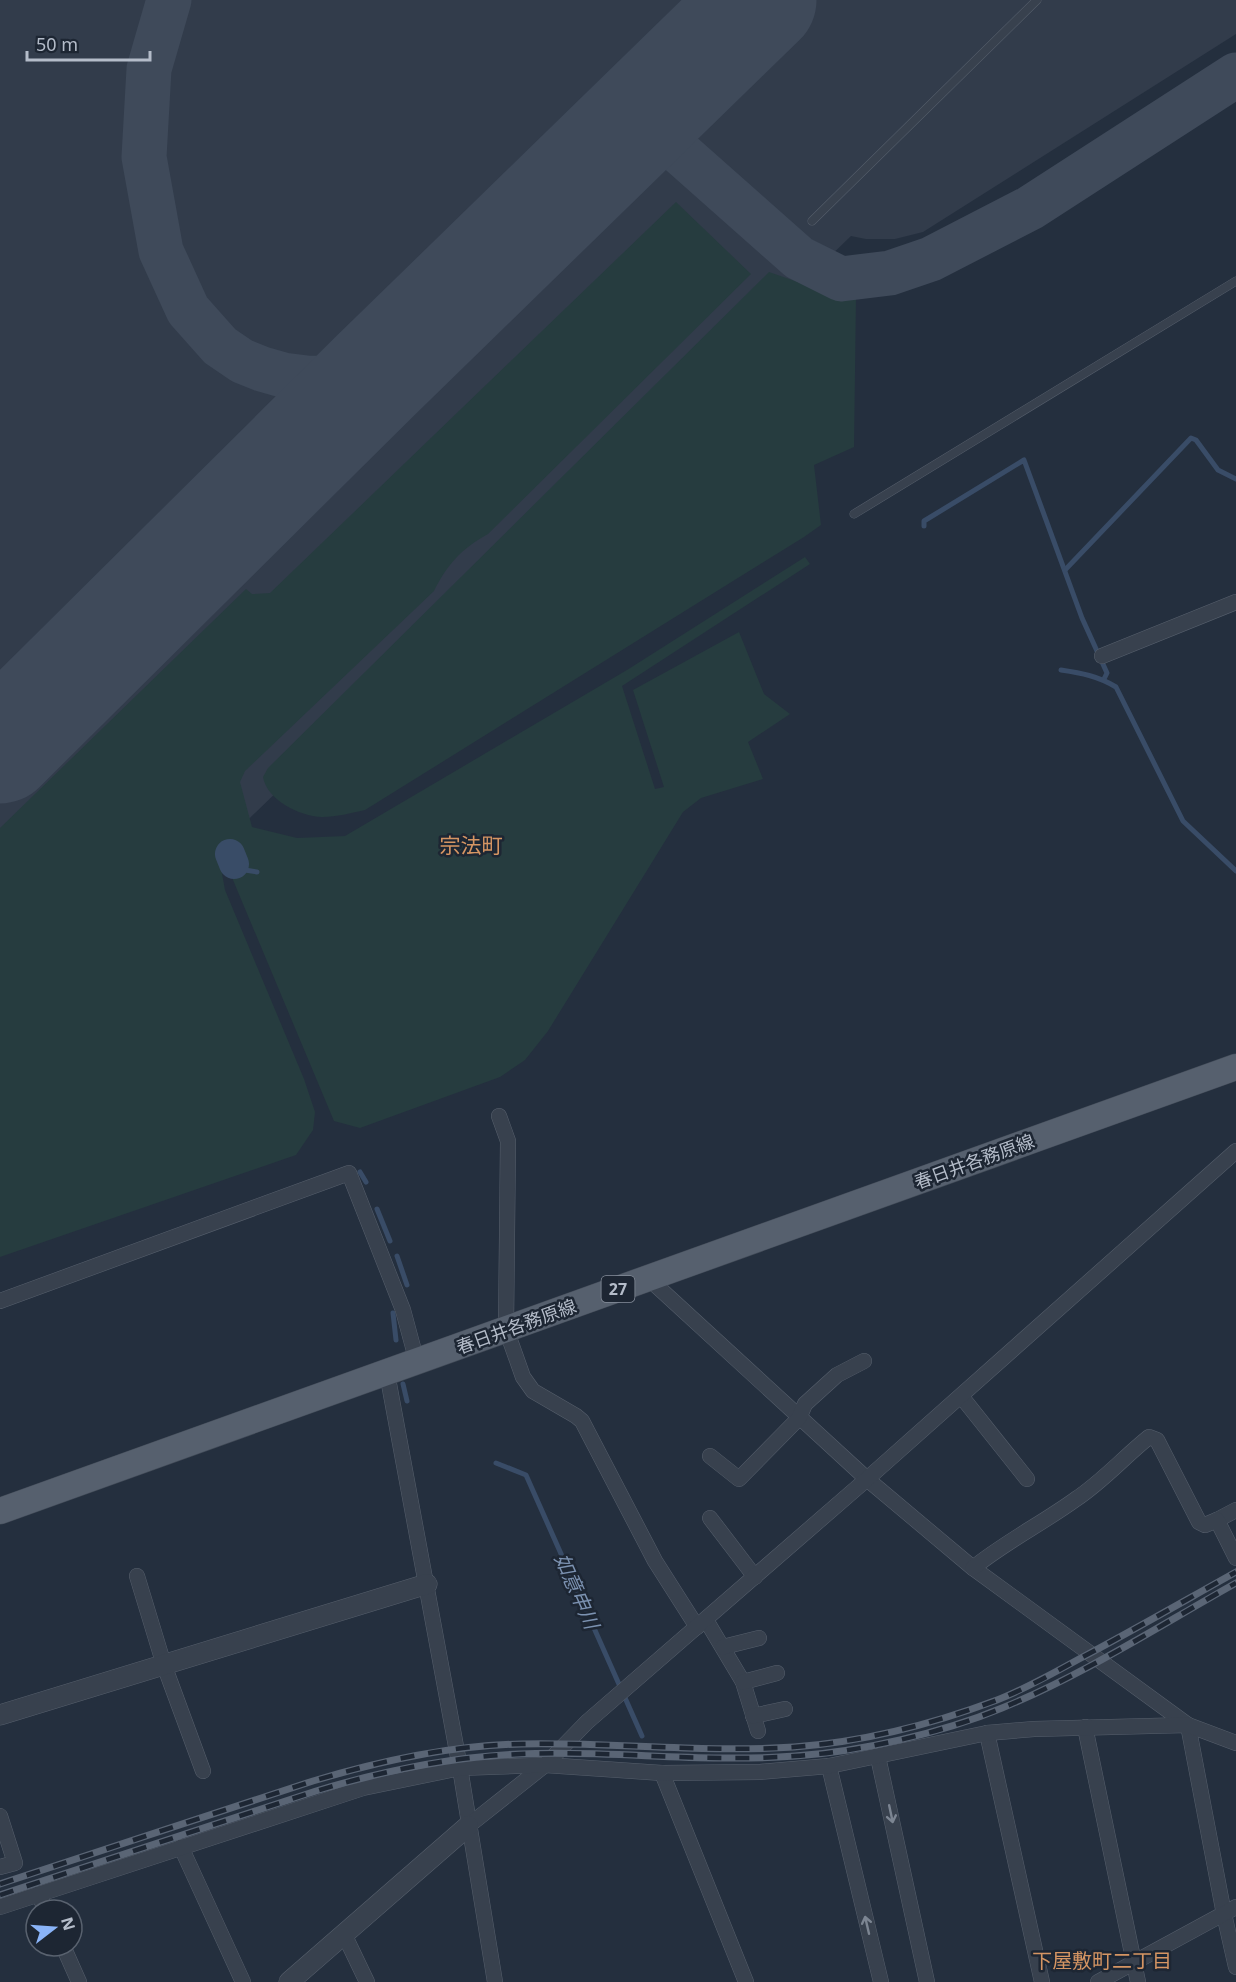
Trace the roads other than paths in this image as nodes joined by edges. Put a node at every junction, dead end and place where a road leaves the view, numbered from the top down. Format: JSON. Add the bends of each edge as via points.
{"nodes":[{"id":1,"x":1037,"y":0,"type":"edge"},
{"id":2,"x":812,"y":221,"type":"dead end"},
{"id":3,"x":1236,"y":281,"type":"edge"},
{"id":4,"x":854,"y":514,"type":"dead end"},
{"id":5,"x":1236,"y":602,"type":"edge"},
{"id":6,"x":1102,"y":656,"type":"dead end"},
{"id":7,"x":1236,"y":1067,"type":"edge"},
{"id":8,"x":500,"y":1116,"type":"dead end"},
{"id":9,"x":1236,"y":1151,"type":"edge"},
{"id":10,"x":648,"y":1278,"type":"junction"},
{"id":11,"x":0,"y":1301,"type":"edge"},
{"id":12,"x":506,"y":1329,"type":"junction"},
{"id":13,"x":864,"y":1360,"type":"dead end"},
{"id":14,"x":417,"y":1362,"type":"junction"},
{"id":15,"x":387,"y":1373,"type":"junction"},
{"id":16,"x":961,"y":1396,"type":"junction"},
{"id":17,"x":799,"y":1418,"type":"junction"},
{"id":18,"x":710,"y":1456,"type":"dead end"},
{"id":19,"x":867,"y":1479,"type":"junction"},
{"id":20,"x":1027,"y":1479,"type":"dead end"},
{"id":21,"x":1236,"y":1510,"type":"edge"},
{"id":22,"x":0,"y":1511,"type":"edge"},
{"id":23,"x":710,"y":1518,"type":"dead end"},
{"id":24,"x":1217,"y":1520,"type":"junction"},
{"id":25,"x":1236,"y":1558,"type":"edge"},
{"id":26,"x":973,"y":1568,"type":"junction"},
{"id":27,"x":137,"y":1576,"type":"dead end"},
{"id":28,"x":755,"y":1577,"type":"junction"},
{"id":29,"x":427,"y":1584,"type":"junction"},
{"id":30,"x":702,"y":1624,"type":"junction"},
{"id":31,"x":759,"y":1638,"type":"dead end"},
{"id":32,"x":723,"y":1647,"type":"junction"},
{"id":33,"x":164,"y":1665,"type":"junction"},
{"id":34,"x":777,"y":1673,"type":"dead end"},
{"id":35,"x":743,"y":1682,"type":"junction"},
{"id":36,"x":785,"y":1709,"type":"dead end"},
{"id":37,"x":0,"y":1715,"type":"edge"},
{"id":38,"x":753,"y":1716,"type":"junction"},
{"id":39,"x":1188,"y":1725,"type":"junction"},
{"id":40,"x":1085,"y":1727,"type":"junction"},
{"id":41,"x":758,"y":1731,"type":"dead end"},
{"id":42,"x":987,"y":1733,"type":"junction"},
{"id":43,"x":1236,"y":1743,"type":"edge"},
{"id":44,"x":878,"y":1757,"type":"junction"},
{"id":45,"x":545,"y":1765,"type":"junction"},
{"id":46,"x":829,"y":1766,"type":"junction"},
{"id":47,"x":460,"y":1768,"type":"junction"},
{"id":48,"x":202,"y":1771,"type":"dead end"},
{"id":49,"x":662,"y":1773,"type":"junction"},
{"id":50,"x":0,"y":1816,"type":"edge"},
{"id":51,"x":468,"y":1826,"type":"junction"},
{"id":52,"x":181,"y":1847,"type":"junction"},
{"id":53,"x":0,"y":1867,"type":"edge"},
{"id":54,"x":38,"y":1894,"type":"junction"},
{"id":55,"x":40,"y":1898,"type":"edge"},
{"id":56,"x":0,"y":1907,"type":"edge"},
{"id":57,"x":1230,"y":1910,"type":"edge"},
{"id":58,"x":344,"y":1934,"type":"junction"},
{"id":59,"x":69,"y":1958,"type":"edge"},
{"id":60,"x":1134,"y":1962,"type":"junction"},
{"id":61,"x":1236,"y":1967,"type":"edge"},
{"id":62,"x":80,"y":1982,"type":"edge"},
{"id":63,"x":243,"y":1982,"type":"edge"},
{"id":64,"x":289,"y":1982,"type":"edge"},
{"id":65,"x":367,"y":1982,"type":"edge"},
{"id":66,"x":495,"y":1982,"type":"edge"},
{"id":67,"x":746,"y":1982,"type":"edge"},
{"id":68,"x":881,"y":1982,"type":"edge"},
{"id":69,"x":927,"y":1982,"type":"edge"},
{"id":70,"x":1042,"y":1982,"type":"edge"},
{"id":71,"x":1098,"y":1982,"type":"edge"},
{"id":72,"x":1138,"y":1982,"type":"edge"}],
"edges":[{"from":1,"to":2,"type":"lane"},
{"from":3,"to":4,"type":"lane"},
{"from":5,"to":6,"type":"street"},
{"from":7,"to":10,"type":"main road","name":"春日井各務原線","number":"27"},
{"from":8,"to":12,"type":"street","via":[[508,1141]]},
{"from":9,"to":16,"type":"street"},
{"from":10,"to":12,"type":"main road","name":"春日井各務原線","number":"27"},
{"from":10,"to":17,"type":"street"},
{"from":11,"to":14,"type":"street","via":[[349,1173],[403,1310]]},
{"from":12,"to":14,"type":"main road","name":"春日井各務原線","number":"27"},
{"from":12,"to":30,"type":"street","via":[[523,1377],[533,1391],[582,1421],[655,1561]]},
{"from":13,"to":17,"type":"street","via":[[837,1375],[805,1404]]},
{"from":14,"to":15,"type":"main road","name":"春日井各務原線","number":"27"},
{"from":15,"to":22,"type":"main road","name":"春日井各務原線","number":"27"},
{"from":15,"to":29,"type":"street"},
{"from":16,"to":19,"type":"street"},
{"from":16,"to":20,"type":"street"},
{"from":17,"to":18,"type":"street","via":[[740,1479]]},
{"from":17,"to":19,"type":"street"},
{"from":19,"to":26,"type":"street"},
{"from":19,"to":28,"type":"street"},
{"from":21,"to":24,"type":"street"},
{"from":23,"to":28,"type":"street"},
{"from":24,"to":25,"type":"street"},
{"from":24,"to":26,"type":"street","via":[[1205,1525],[1199,1522],[1157,1440],[1149,1437],[1076,1500]]},
{"from":26,"to":39,"type":"street"},
{"from":27,"to":33,"type":"street"},
{"from":28,"to":30,"type":"street"},
{"from":29,"to":33,"type":"street"},
{"from":29,"to":47,"type":"street"},
{"from":30,"to":32,"type":"street"},
{"from":30,"to":45,"type":"street","via":[[587,1722]]},
{"from":31,"to":32,"type":"street"},
{"from":32,"to":35,"type":"street"},
{"from":33,"to":37,"type":"street"},
{"from":33,"to":48,"type":"street"},
{"from":34,"to":35,"type":"street"},
{"from":35,"to":38,"type":"street"},
{"from":36,"to":38,"type":"street"},
{"from":38,"to":41,"type":"street"},
{"from":39,"to":40,"type":"street"},
{"from":39,"to":43,"type":"street"},
{"from":39,"to":57,"type":"street"},
{"from":40,"to":42,"type":"street"},
{"from":40,"to":60,"type":"street"},
{"from":42,"to":44,"type":"street"},
{"from":42,"to":70,"type":"street"},
{"from":44,"to":46,"type":"street"},
{"from":44,"to":69,"type":"street","one_way":true},
{"from":45,"to":47,"type":"street"},
{"from":45,"to":49,"type":"street"},
{"from":45,"to":51,"type":"street"},
{"from":46,"to":49,"type":"street","via":[[760,1772]]},
{"from":68,"to":46,"type":"street","one_way":true},
{"from":47,"to":51,"type":"street"},
{"from":47,"to":52,"type":"street","via":[[363,1788]]},
{"from":49,"to":67,"type":"street"},
{"from":50,"to":53,"type":"street","via":[[15,1863]]},
{"from":51,"to":58,"type":"street"},
{"from":51,"to":66,"type":"street"},
{"from":52,"to":54,"type":"street"},
{"from":52,"to":63,"type":"street"},
{"from":54,"to":55,"type":"street"},
{"from":54,"to":56,"type":"street"},
{"from":57,"to":60,"type":"street"},
{"from":57,"to":61,"type":"street"},
{"from":58,"to":64,"type":"street"},
{"from":58,"to":65,"type":"street"},
{"from":59,"to":62,"type":"street"},
{"from":60,"to":71,"type":"street"},
{"from":60,"to":72,"type":"street"}]}
